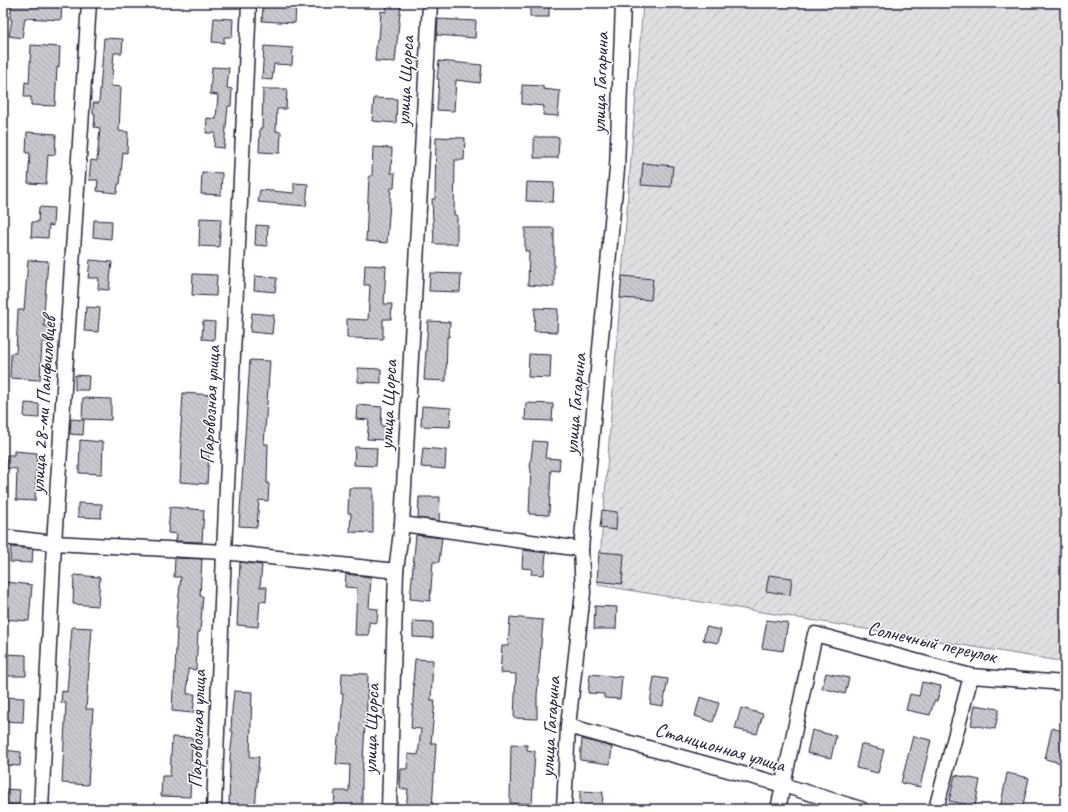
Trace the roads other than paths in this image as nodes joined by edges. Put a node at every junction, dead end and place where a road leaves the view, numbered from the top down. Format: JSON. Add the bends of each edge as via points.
{"nodes":[{"id":1,"x":89,"y":3,"type":"edge"},
{"id":2,"x":249,"y":3,"type":"edge"},
{"id":3,"x":430,"y":3,"type":"edge"},
{"id":4,"x":623,"y":3,"type":"edge"},
{"id":5,"x":402,"y":524,"type":"junction"},
{"id":6,"x":3,"y":537,"type":"edge"},
{"id":7,"x":54,"y":543,"type":"junction"},
{"id":8,"x":581,"y":549,"type":"junction"},
{"id":9,"x":224,"y":552,"type":"junction"},
{"id":10,"x":396,"y":571,"type":"junction"},
{"id":11,"x":971,"y":676,"type":"junction"},
{"id":12,"x":1065,"y":683,"type":"edge"},
{"id":13,"x":568,"y":726,"type":"junction"},
{"id":14,"x":783,"y":785,"type":"junction"},
{"id":15,"x":41,"y":809,"type":"edge"},
{"id":16,"x":214,"y":809,"type":"edge"},
{"id":17,"x":389,"y":809,"type":"edge"},
{"id":18,"x":564,"y":809,"type":"edge"},
{"id":19,"x":778,"y":809,"type":"edge"},
{"id":20,"x":862,"y":809,"type":"edge"},
{"id":21,"x":936,"y":809,"type":"edge"}],
"edges":[{"from":1,"to":7,"type":"street","name":"улица 28-ми Панфиловцев"},
{"from":2,"to":9,"type":"street","name":"Паровозная улица"},
{"from":3,"to":5,"type":"street","name":"улица Щорса"},
{"from":4,"to":8,"type":"street","name":"улица Гагарина","via":[[617,169]]},
{"from":5,"to":8,"type":"street"},
{"from":5,"to":10,"type":"street","name":"улица Щорса"},
{"from":6,"to":7,"type":"street"},
{"from":7,"to":9,"type":"street"},
{"from":7,"to":15,"type":"street","name":"улица 28-ми Панфиловцев"},
{"from":8,"to":13,"type":"street","name":"улица Гагарина","via":[[583,593]]},
{"from":9,"to":10,"type":"street"},
{"from":9,"to":16,"type":"street","name":"Паровозная улица"},
{"from":10,"to":17,"type":"street","name":"улица Щорса"},
{"from":11,"to":12,"type":"street","name":"Солнечный переулок"},
{"from":11,"to":14,"type":"street","name":"Солнечный переулок","via":[[815,634]]},
{"from":11,"to":21,"type":"street"},
{"from":13,"to":14,"type":"street","name":"Станционная улица"},
{"from":13,"to":18,"type":"street","name":"улица Гагарина"},
{"from":14,"to":19,"type":"street"},
{"from":14,"to":20,"type":"street","name":"Станционная улица"}]}
